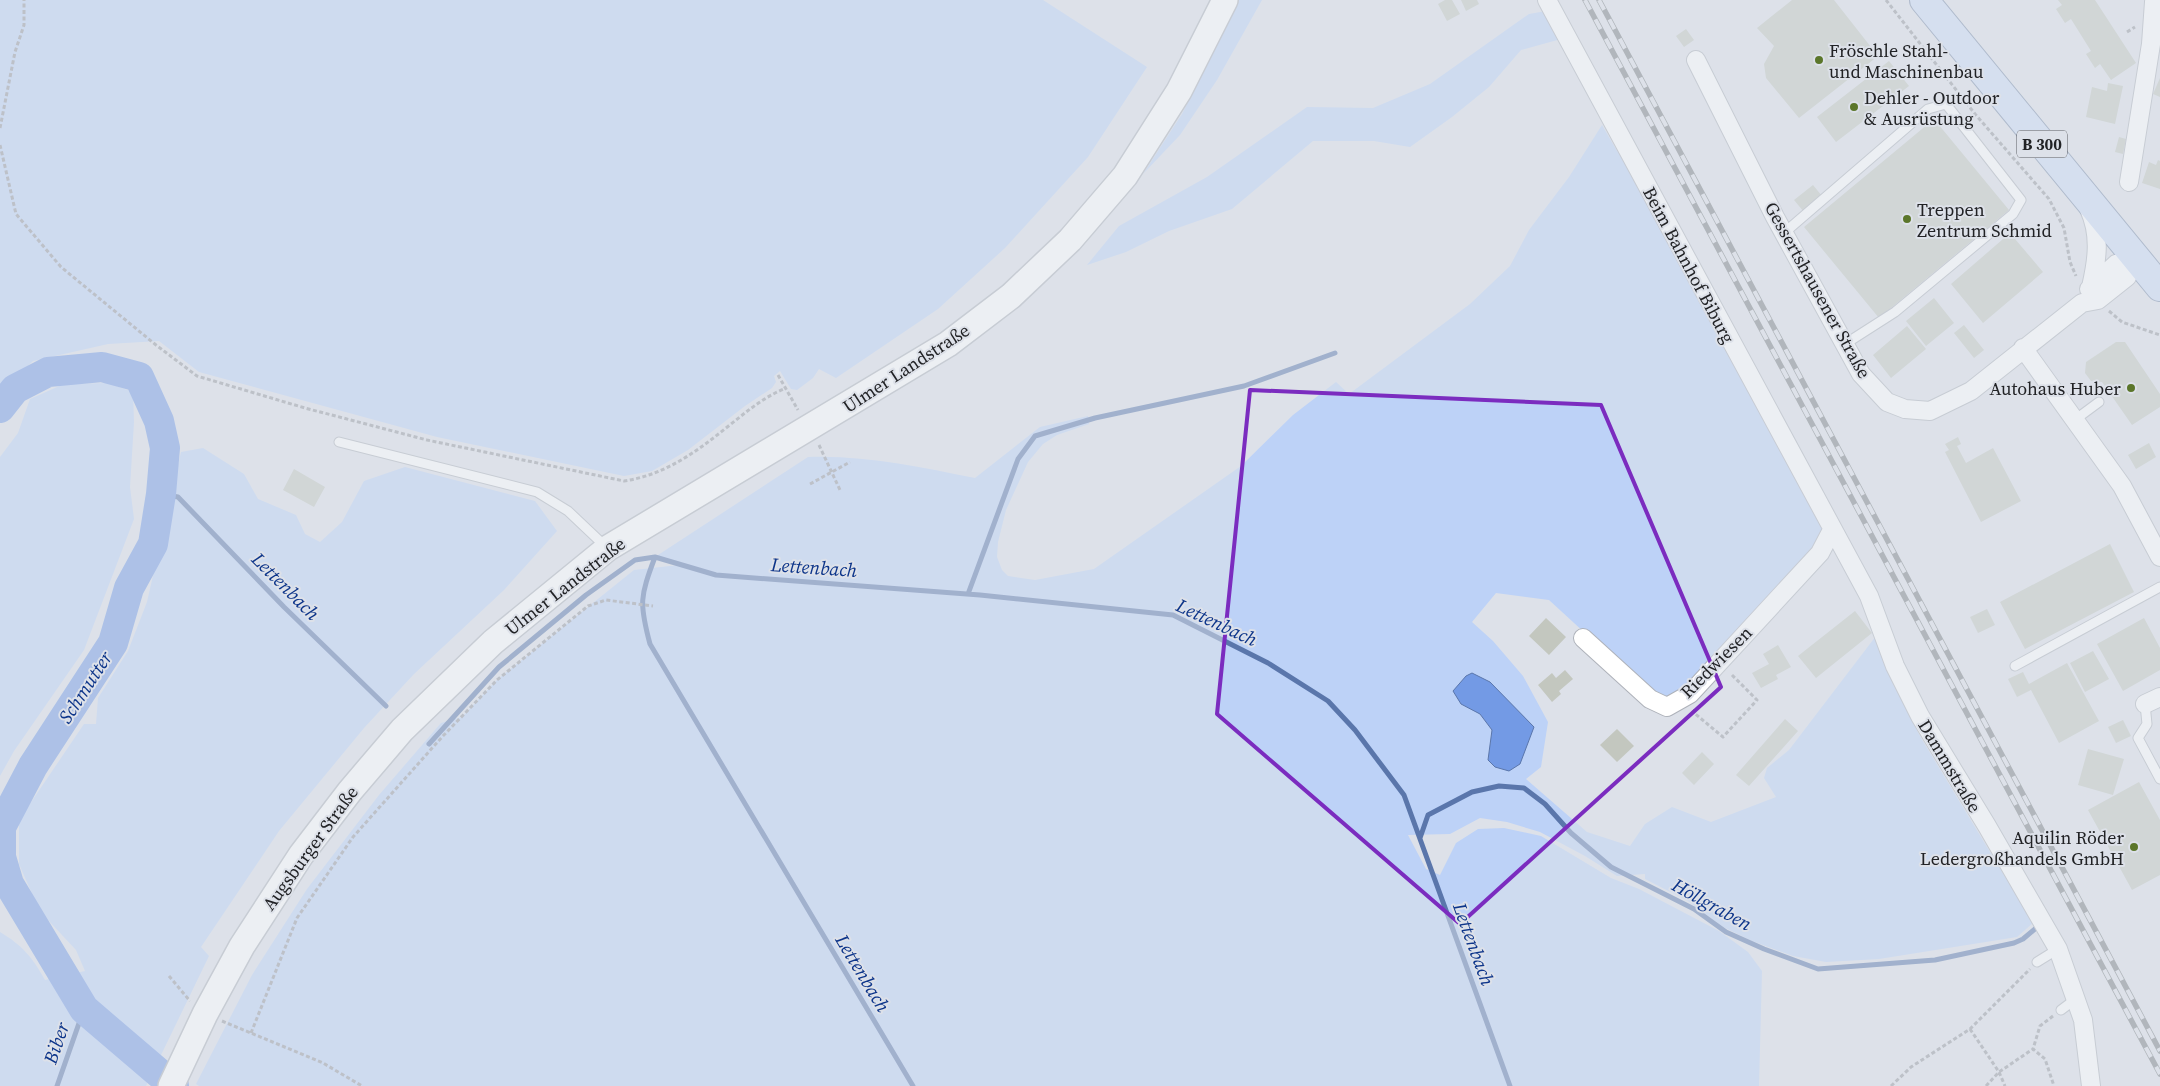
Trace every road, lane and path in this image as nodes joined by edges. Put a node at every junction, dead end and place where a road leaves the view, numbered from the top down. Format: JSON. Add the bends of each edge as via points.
{"nodes":[{"id":1,"x":24,"y":0,"type":"edge"},
{"id":2,"x":1226,"y":0,"type":"edge"},
{"id":3,"x":1547,"y":0,"type":"edge"},
{"id":4,"x":1924,"y":0,"type":"edge"},
{"id":5,"x":2155,"y":3,"type":"edge"},
{"id":6,"x":1696,"y":60,"type":"dead end"},
{"id":7,"x":0,"y":128,"type":"edge"},
{"id":8,"x":0,"y":145,"type":"edge"},
{"id":9,"x":2129,"y":182,"type":"dead end"},
{"id":10,"x":2081,"y":191,"type":"junction"},
{"id":11,"x":1784,"y":233,"type":"junction"},
{"id":12,"x":2136,"y":257,"type":"junction"},
{"id":13,"x":2160,"y":287,"type":"edge"},
{"id":14,"x":2087,"y":295,"type":"junction"},
{"id":15,"x":1845,"y":344,"type":"junction"},
{"id":16,"x":2023,"y":348,"type":"junction"},
{"id":17,"x":778,"y":376,"type":"dead end"},
{"id":18,"x":2099,"y":402,"type":"dead end"},
{"id":19,"x":2076,"y":419,"type":"junction"},
{"id":20,"x":811,"y":428,"type":"junction"},
{"id":21,"x":339,"y":442,"type":"dead end"},
{"id":22,"x":850,"y":462,"type":"dead end"},
{"id":23,"x":832,"y":472,"type":"junction"},
{"id":24,"x":810,"y":484,"type":"dead end"},
{"id":25,"x":840,"y":490,"type":"dead end"},
{"id":26,"x":1832,"y":530,"type":"junction"},
{"id":27,"x":608,"y":548,"type":"junction"},
{"id":28,"x":2160,"y":557,"type":"edge"},
{"id":29,"x":2160,"y":587,"type":"edge"},
{"id":30,"x":652,"y":606,"type":"dead end"},
{"id":31,"x":1583,"y":638,"type":"dead end"},
{"id":32,"x":493,"y":642,"type":"joint"},
{"id":33,"x":2015,"y":666,"type":"dead end"},
{"id":34,"x":1736,"y":667,"type":"dead end"},
{"id":35,"x":1731,"y":674,"type":"junction"},
{"id":36,"x":1724,"y":680,"type":"dead end"},
{"id":37,"x":2153,"y":701,"type":"edge"},
{"id":38,"x":1699,"y":706,"type":"dead end"},
{"id":39,"x":2160,"y":780,"type":"edge"},
{"id":40,"x":2058,"y":949,"type":"junction"},
{"id":41,"x":2037,"y":962,"type":"joint"},
{"id":42,"x":169,"y":976,"type":"dead end"},
{"id":43,"x":2077,"y":998,"type":"junction"},
{"id":44,"x":2061,"y":1010,"type":"joint"},
{"id":45,"x":205,"y":1014,"type":"junction"},
{"id":46,"x":1970,"y":1029,"type":"junction"},
{"id":47,"x":252,"y":1033,"type":"junction"},
{"id":48,"x":2033,"y":1049,"type":"junction"},
{"id":49,"x":1998,"y":1072,"type":"junction"},
{"id":50,"x":171,"y":1086,"type":"edge"},
{"id":51,"x":362,"y":1086,"type":"edge"},
{"id":52,"x":1891,"y":1086,"type":"edge"},
{"id":53,"x":1986,"y":1086,"type":"edge"},
{"id":54,"x":2005,"y":1086,"type":"edge"},
{"id":55,"x":2054,"y":1086,"type":"edge"},
{"id":56,"x":2091,"y":1086,"type":"edge"}],
"edges":[{"from":1,"to":7,"type":"path","via":[[24,25],[15,52]]},
{"from":2,"to":20,"type":"main road","name":"Ulmer Landstraße","via":[[1179,91],[1125,176],[1070,240],[1011,296],[948,344]]},
{"from":3,"to":26,"type":"street","name":"Beim Bahnhof Biburg"},
{"from":4,"to":10,"type":"main road","number":"B 300"},
{"from":5,"to":9,"type":"street"},
{"from":6,"to":11,"type":"street","name":"Gessertshausener Straße"},
{"from":8,"to":17,"type":"path","via":[[16,214],[61,267],[197,376],[427,440],[624,481],[649,477],[687,457],[755,405],[784,389]]},
{"from":10,"to":12,"type":"main road","number":"B 300"},
{"from":10,"to":14,"type":"street","via":[[2098,238]]},
{"from":11,"to":15,"type":"street","name":"Gessertshausener Straße"},
{"from":11,"to":15,"type":"lane","via":[[1928,109],[1946,104],[2021,200],[2013,214],[1895,312]]},
{"from":12,"to":13,"type":"main road","number":"B 300"},
{"from":12,"to":14,"type":"street","name":"Gessertshausener Straße","via":[[2116,264]]},
{"from":14,"to":16,"type":"street","name":"Gessertshausener Straße"},
{"from":15,"to":16,"type":"street","name":"Gessertshausener Straße","via":[[1861,374],[1887,402],[1905,409],[1930,411],[1971,391]]},
{"from":16,"to":19,"type":"street"},
{"from":18,"to":19,"type":"lane"},
{"from":19,"to":28,"type":"street","via":[[2122,486]]},
{"from":20,"to":23,"type":"path"},
{"from":20,"to":27,"type":"main road","name":"Ulmer Landstraße"},
{"from":21,"to":27,"type":"lane","via":[[536,492],[568,511]]},
{"from":22,"to":23,"type":"path"},
{"from":23,"to":24,"type":"path"},
{"from":23,"to":25,"type":"path"},
{"from":26,"to":31,"type":"street","name":"Riedwiesen","via":[[1820,553],[1690,694],[1667,707],[1650,699]]},
{"from":26,"to":40,"type":"street","name":"Dammstraße","via":[[1869,596],[1895,666],[1920,716]]},
{"from":27,"to":32,"type":"main road","name":"Ulmer Landstraße"},
{"from":29,"to":33,"type":"lane"},
{"from":30,"to":47,"type":"path","via":[[606,600],[588,606],[497,680],[401,782],[354,837],[297,918]]},
{"from":32,"to":45,"type":"main road","name":"Augsburger Straße","via":[[406,725],[350,791],[301,855],[242,946]]},
{"from":34,"to":35,"type":"path"},
{"from":35,"to":36,"type":"path"},
{"from":35,"to":38,"type":"path","via":[[1757,700],[1723,737],[1693,712]]},
{"from":37,"to":39,"type":"lane","via":[[2147,724],[2138,738]]},
{"from":40,"to":41,"type":"lane"},
{"from":40,"to":43,"type":"street","name":"Dammstraße"},
{"from":41,"to":46,"type":"path"},
{"from":42,"to":45,"type":"path","via":[[192,1005]]},
{"from":43,"to":44,"type":"lane"},
{"from":43,"to":56,"type":"street","name":"Dammstraße"},
{"from":44,"to":48,"type":"path","via":[[2040,1026]]},
{"from":45,"to":47,"type":"path"},
{"from":45,"to":50,"type":"main road","name":"Augsburger Straße"},
{"from":46,"to":49,"type":"path"},
{"from":46,"to":52,"type":"path","via":[[1911,1067]]},
{"from":47,"to":51,"type":"path","via":[[323,1063]]},
{"from":48,"to":49,"type":"path"},
{"from":48,"to":55,"type":"path","via":[[2045,1059]]},
{"from":49,"to":53,"type":"path"},
{"from":49,"to":54,"type":"path"}]}
